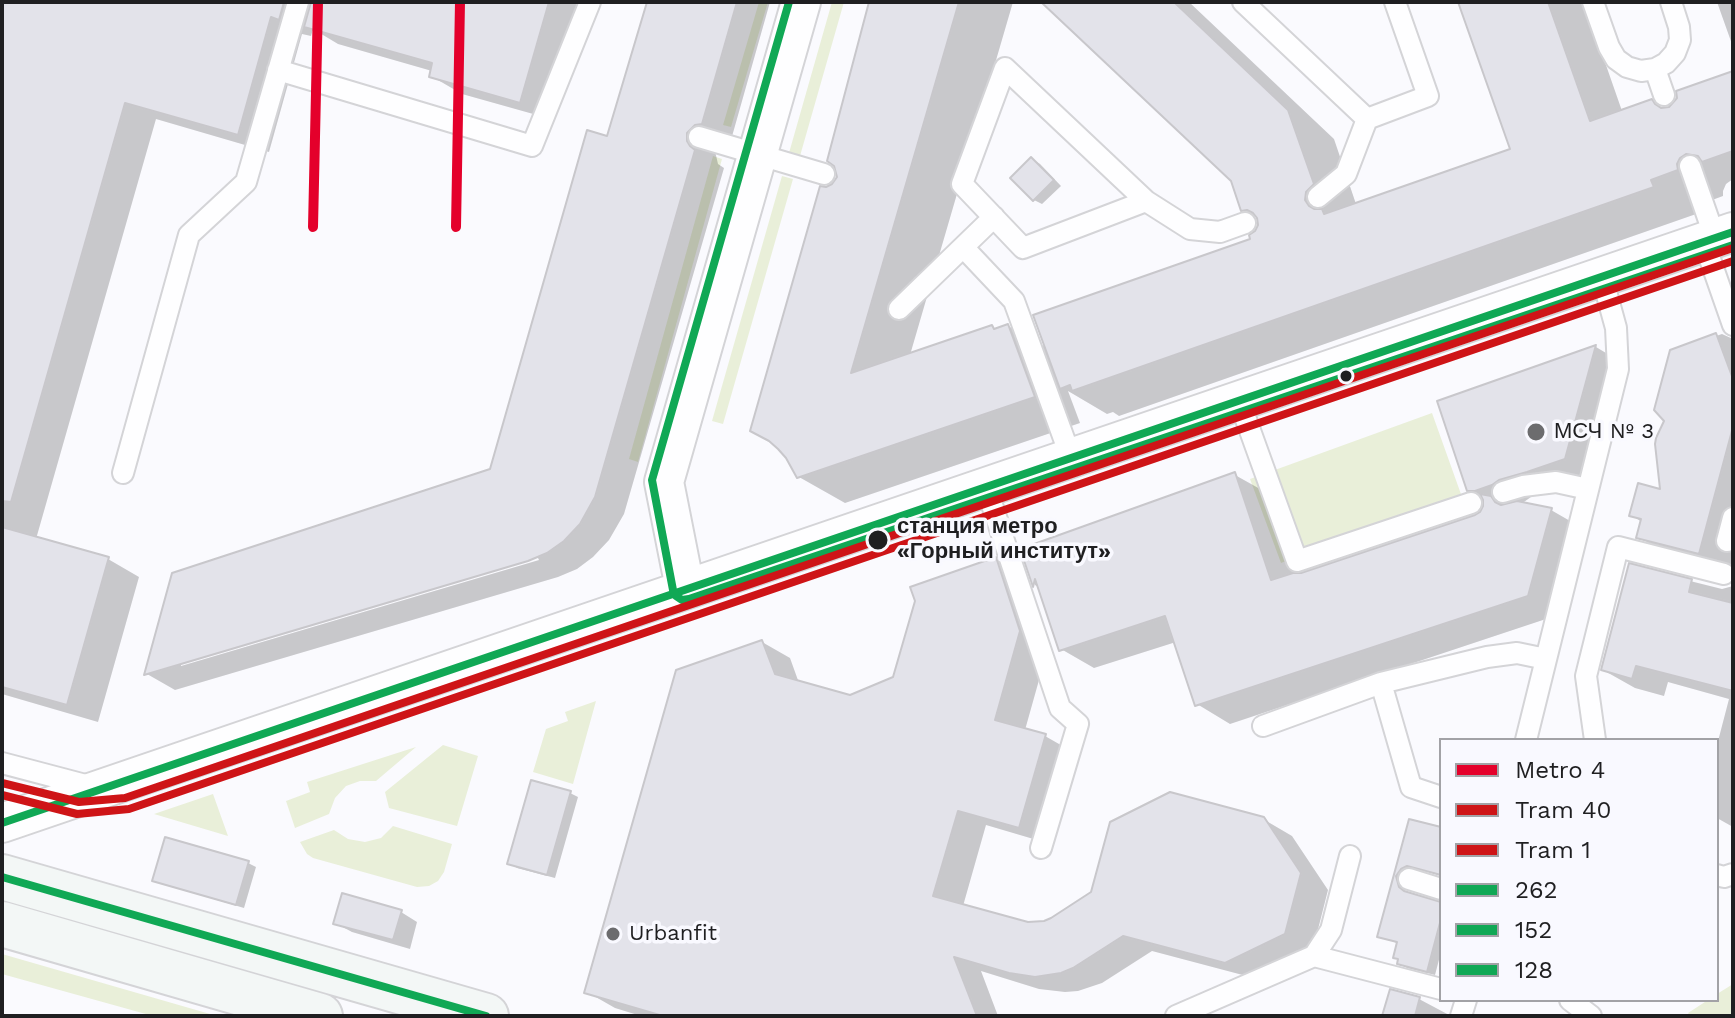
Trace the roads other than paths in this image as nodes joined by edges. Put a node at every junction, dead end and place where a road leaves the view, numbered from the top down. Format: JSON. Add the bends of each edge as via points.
{"nodes":[{"id":1,"x":298,"y":2,"type":"edge"},
{"id":2,"x":590,"y":2,"type":"edge"},
{"id":3,"x":801,"y":2,"type":"edge"},
{"id":4,"x":1243,"y":2,"type":"edge"},
{"id":5,"x":1395,"y":2,"type":"edge"},
{"id":6,"x":1593,"y":2,"type":"edge"},
{"id":7,"x":1671,"y":2,"type":"edge"},
{"id":8,"x":1655,"y":69,"type":"junction"},
{"id":9,"x":278,"y":70,"type":"junction"},
{"id":10,"x":1664,"y":95,"type":"dead end"},
{"id":11,"x":1367,"y":119,"type":"junction"},
{"id":12,"x":699,"y":137,"type":"dead end"},
{"id":13,"x":758,"y":154,"type":"junction"},
{"id":14,"x":1690,"y":166,"type":"dead end"},
{"id":15,"x":824,"y":174,"type":"dead end"},
{"id":16,"x":1318,"y":197,"type":"dead end"},
{"id":17,"x":1146,"y":201,"type":"junction"},
{"id":18,"x":994,"y":217,"type":"junction"},
{"id":19,"x":1245,"y":223,"type":"dead end"},
{"id":20,"x":1717,"y":237,"type":"edge"},
{"id":21,"x":963,"y":247,"type":"junction"},
{"id":22,"x":1602,"y":277,"type":"junction"},
{"id":23,"x":899,"y":309,"type":"dead end"},
{"id":24,"x":1733,"y":325,"type":"edge"},
{"id":25,"x":1239,"y":400,"type":"junction"},
{"id":26,"x":1071,"y":458,"type":"junction"},
{"id":27,"x":123,"y":473,"type":"dead end"},
{"id":28,"x":986,"y":487,"type":"junction"},
{"id":29,"x":1588,"y":489,"type":"junction"},
{"id":30,"x":1503,"y":492,"type":"dead end"},
{"id":31,"x":1471,"y":503,"type":"dead end"},
{"id":32,"x":1733,"y":518,"type":"edge"},
{"id":33,"x":1727,"y":541,"type":"dead end"},
{"id":34,"x":1724,"y":574,"type":"dead end"},
{"id":35,"x":685,"y":588,"type":"junction"},
{"id":36,"x":1546,"y":659,"type":"junction"},
{"id":37,"x":1381,"y":683,"type":"junction"},
{"id":38,"x":1263,"y":726,"type":"dead end"},
{"id":39,"x":1526,"y":738,"type":"edge"},
{"id":40,"x":1595,"y":738,"type":"edge"},
{"id":41,"x":2,"y":763,"type":"edge"},
{"id":42,"x":101,"y":789,"type":"junction"},
{"id":43,"x":1439,"y":796,"type":"edge"},
{"id":44,"x":2,"y":823,"type":"edge"},
{"id":45,"x":1041,"y":848,"type":"dead end"},
{"id":46,"x":1350,"y":856,"type":"dead end"},
{"id":47,"x":2,"y":877,"type":"edge"},
{"id":48,"x":1409,"y":879,"type":"dead end"},
{"id":49,"x":1439,"y":888,"type":"edge"},
{"id":50,"x":2,"y":924,"type":"edge"},
{"id":51,"x":1314,"y":956,"type":"junction"},
{"id":52,"x":1439,"y":988,"type":"edge"},
{"id":53,"x":1572,"y":1002,"type":"edge"},
{"id":54,"x":320,"y":1016,"type":"edge"},
{"id":55,"x":486,"y":1016,"type":"edge"},
{"id":56,"x":1176,"y":1016,"type":"edge"},
{"id":57,"x":1591,"y":1016,"type":"edge"}],
"edges":[{"from":1,"to":9,"type":"lane"},
{"from":2,"to":9,"type":"lane","via":[[532,146]]},
{"from":3,"to":13,"type":"street"},
{"from":4,"to":11,"type":"lane"},
{"from":5,"to":11,"type":"lane","via":[[1428,96]]},
{"from":6,"to":8,"type":"lane","via":[[1616,59],[1641,71]]},
{"from":7,"to":8,"type":"lane","via":[[1680,40],[1675,53]]},
{"from":8,"to":10,"type":"lane"},
{"from":9,"to":27,"type":"lane","via":[[246,182],[189,235]]},
{"from":11,"to":16,"type":"lane","via":[[1346,174]]},
{"from":12,"to":13,"type":"lane"},
{"from":13,"to":15,"type":"lane"},
{"from":13,"to":35,"type":"street","via":[[664,482]]},
{"from":14,"to":20,"type":"lane"},
{"from":17,"to":18,"type":"lane","via":[[1023,248]]},
{"from":17,"to":18,"type":"lane","via":[[1005,68],[962,184]]},
{"from":17,"to":19,"type":"lane","via":[[1190,229],[1220,232]]},
{"from":18,"to":21,"type":"lane"},
{"from":20,"to":22,"type":"street"},
{"from":20,"to":24,"type":"lane"},
{"from":21,"to":23,"type":"lane"},
{"from":21,"to":26,"type":"lane","via":[[1014,301]]},
{"from":22,"to":25,"type":"street"},
{"from":22,"to":29,"type":"lane","via":[[1616,328],[1618,369]]},
{"from":25,"to":26,"type":"street"},
{"from":25,"to":31,"type":"lane","via":[[1297,561]]},
{"from":26,"to":28,"type":"street"},
{"from":28,"to":35,"type":"street"},
{"from":28,"to":45,"type":"lane","via":[[1060,708],[1078,724]]},
{"from":29,"to":30,"type":"lane","via":[[1556,482]]},
{"from":29,"to":36,"type":"lane"},
{"from":32,"to":33,"type":"lane"},
{"from":34,"to":40,"type":"lane","via":[[1618,547],[1586,676]]},
{"from":35,"to":42,"type":"street"},
{"from":36,"to":37,"type":"lane","via":[[1517,653],[1487,657]]},
{"from":36,"to":39,"type":"lane"},
{"from":37,"to":38,"type":"lane"},
{"from":37,"to":43,"type":"lane","via":[[1411,787]]},
{"from":41,"to":42,"type":"lane"},
{"from":42,"to":44,"type":"street"},
{"from":46,"to":51,"type":"lane","via":[[1331,930]]},
{"from":47,"to":55,"type":"main road"},
{"from":48,"to":49,"type":"lane"},
{"from":50,"to":54,"type":"main road"},
{"from":51,"to":52,"type":"lane"},
{"from":51,"to":56,"type":"lane"},
{"from":53,"to":57,"type":"lane"}]}
